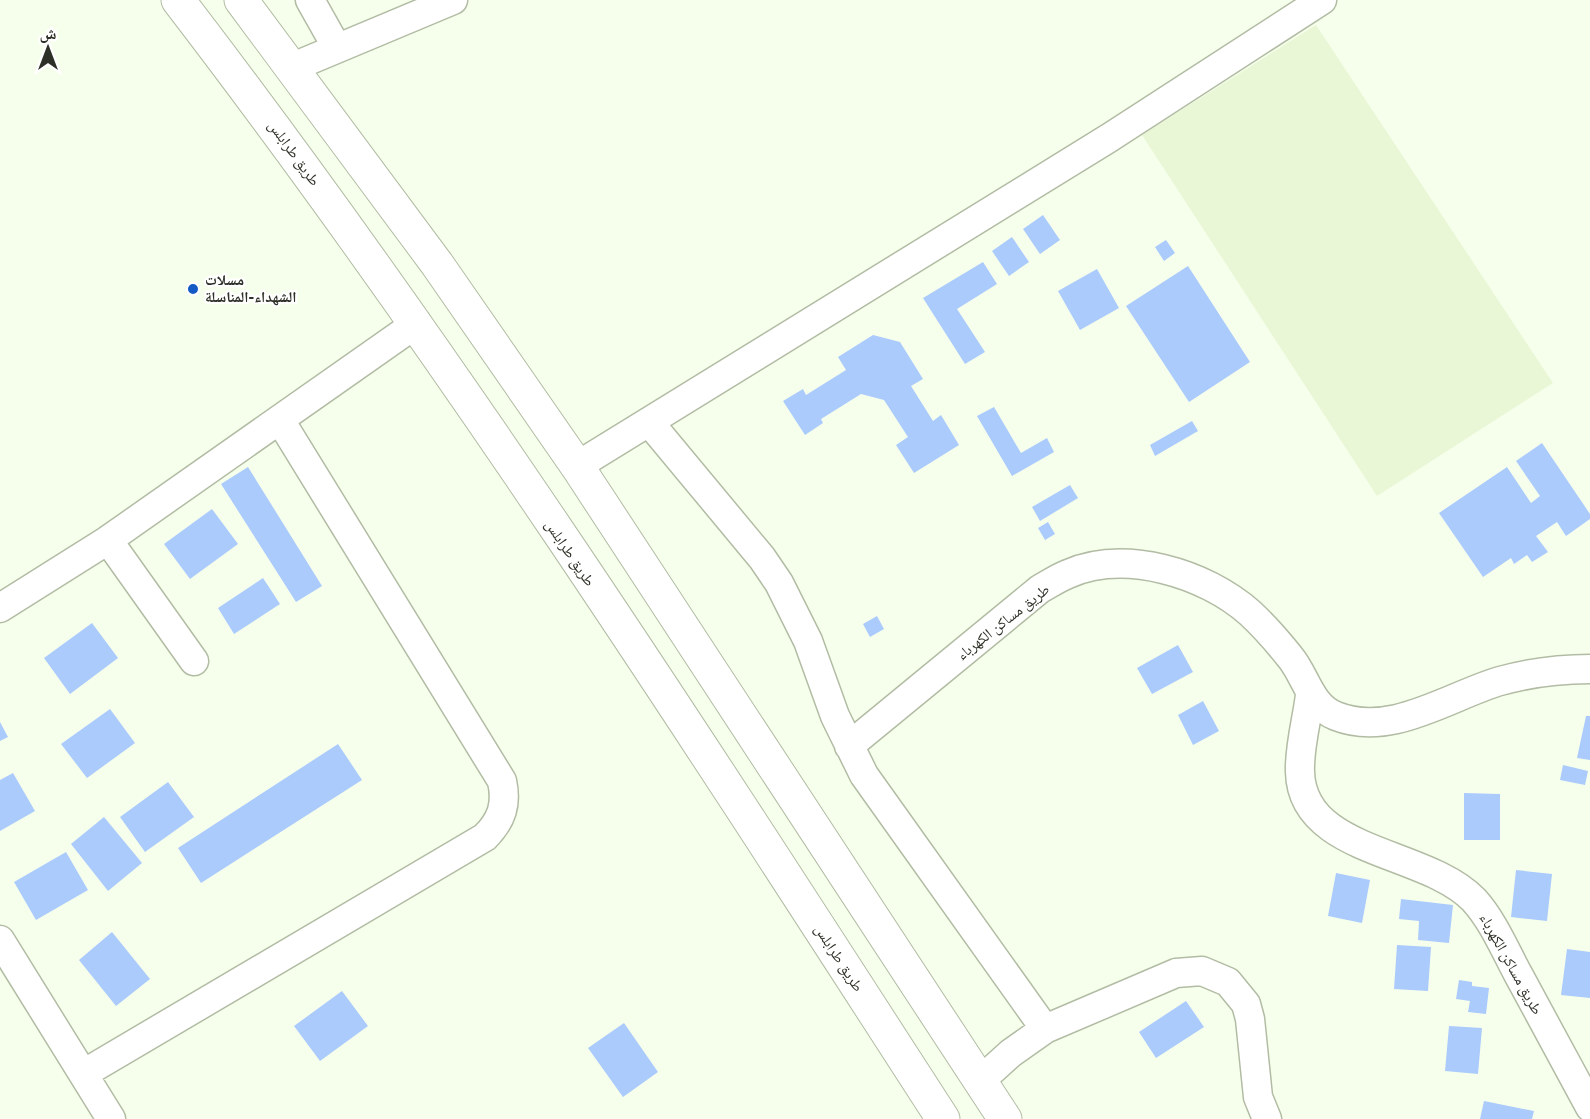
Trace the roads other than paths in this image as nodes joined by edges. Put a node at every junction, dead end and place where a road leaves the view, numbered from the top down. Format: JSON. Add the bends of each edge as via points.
{"nodes":[{"id":1,"x":178,"y":0,"type":"edge"},
{"id":2,"x":241,"y":0,"type":"edge"},
{"id":3,"x":310,"y":0,"type":"edge"},
{"id":4,"x":453,"y":0,"type":"edge"},
{"id":5,"x":1322,"y":0,"type":"edge"},
{"id":6,"x":337,"y":48,"type":"junction"},
{"id":7,"x":293,"y":67,"type":"junction"},
{"id":8,"x":417,"y":323,"type":"junction"},
{"id":9,"x":280,"y":420,"type":"junction"},
{"id":10,"x":649,"y":422,"type":"junction"},
{"id":11,"x":577,"y":466,"type":"junction"},
{"id":12,"x":108,"y":540,"type":"junction"},
{"id":13,"x":0,"y":608,"type":"edge"},
{"id":14,"x":194,"y":661,"type":"dead end"},
{"id":15,"x":1590,"y":669,"type":"edge"},
{"id":16,"x":1310,"y":695,"type":"junction"},
{"id":17,"x":849,"y":746,"type":"junction"},
{"id":18,"x":0,"y":940,"type":"edge"},
{"id":19,"x":1045,"y":1029,"type":"junction"},
{"id":20,"x":83,"y":1074,"type":"junction"},
{"id":21,"x":980,"y":1081,"type":"junction"},
{"id":22,"x":1590,"y":1107,"type":"edge"},
{"id":23,"x":111,"y":1119,"type":"edge"},
{"id":24,"x":943,"y":1119,"type":"edge"},
{"id":25,"x":1005,"y":1119,"type":"edge"},
{"id":26,"x":1267,"y":1119,"type":"edge"}],
"edges":[{"from":1,"to":8,"type":"highway","name":"طريق طرابلس","via":[[259,104]]},
{"from":2,"to":7,"type":"highway"},
{"from":3,"to":6,"type":"street"},
{"from":4,"to":6,"type":"street"},
{"from":5,"to":10,"type":"street","via":[[1109,138]]},
{"from":6,"to":7,"type":"street"},
{"from":7,"to":11,"type":"highway","via":[[437,264]]},
{"from":8,"to":9,"type":"street"},
{"from":8,"to":24,"type":"highway","name":"طريق طرابلس"},
{"from":9,"to":12,"type":"street"},
{"from":9,"to":20,"type":"street","via":[[502,781],[504,808],[485,837]]},
{"from":10,"to":11,"type":"street"},
{"from":10,"to":17,"type":"street","via":[[779,583],[808,641]]},
{"from":11,"to":21,"type":"highway"},
{"from":12,"to":13,"type":"street"},
{"from":12,"to":14,"type":"street"},
{"from":15,"to":16,"type":"street","name":"طريق مساكن الكهرباء","via":[[1564,669],[1501,681],[1438,706],[1373,724],[1335,716]]},
{"from":16,"to":17,"type":"street","name":"طريق مساكن الكهرباء","via":[[1292,658],[1249,613],[1206,584],[1147,566],[1108,564],[1069,573],[1040,589]]},
{"from":16,"to":22,"type":"street","name":"طريق مساكن الكهرباء","via":[[1300,771],[1309,805],[1318,818],[1344,837],[1442,875],[1475,901]]},
{"from":17,"to":19,"type":"street","via":[[880,799]]},
{"from":18,"to":20,"type":"street"},
{"from":19,"to":21,"type":"street"},
{"from":19,"to":26,"type":"street","via":[[1176,973],[1196,971],[1215,975],[1239,992],[1246,1004],[1258,1097]]},
{"from":20,"to":23,"type":"street"},
{"from":21,"to":25,"type":"highway"}]}
